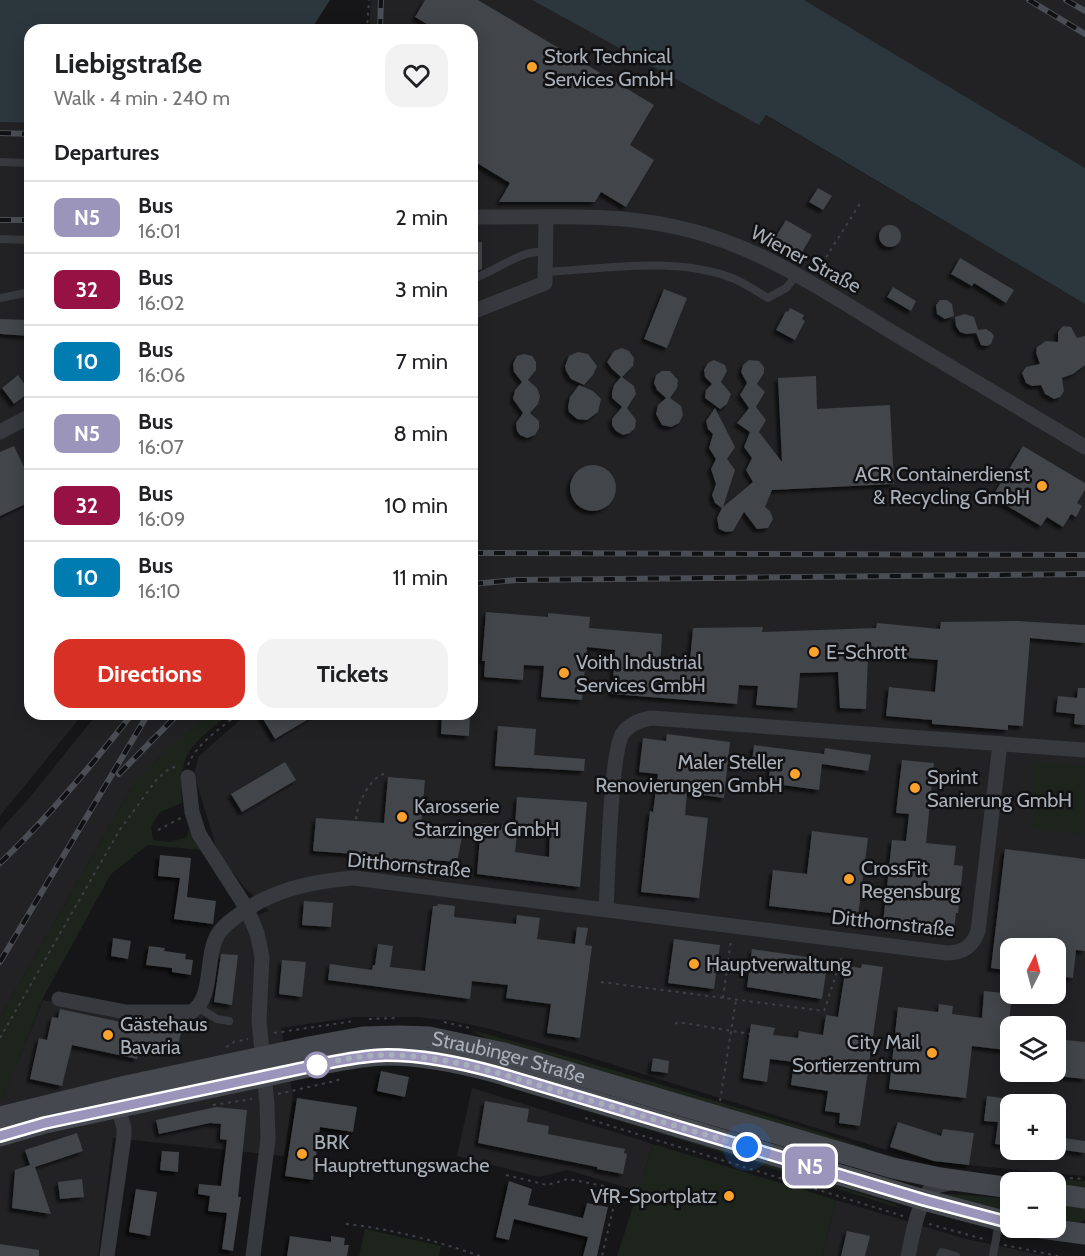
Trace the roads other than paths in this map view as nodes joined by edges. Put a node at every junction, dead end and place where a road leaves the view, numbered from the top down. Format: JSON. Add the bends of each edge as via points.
{"nodes":[{"id":1,"x":0,"y":162,"type":"edge"},
{"id":2,"x":24,"y":163,"type":"edge"},
{"id":3,"x":478,"y":217,"type":"edge"},
{"id":4,"x":546,"y":218,"type":"junction"},
{"id":5,"x":0,"y":239,"type":"edge"},
{"id":6,"x":24,"y":240,"type":"edge"},
{"id":7,"x":545,"y":252,"type":"junction"},
{"id":8,"x":545,"y":272,"type":"junction"},
{"id":9,"x":478,"y":277,"type":"edge"},
{"id":10,"x":803,"y":279,"type":"junction"},
{"id":11,"x":24,"y":293,"type":"edge"},
{"id":12,"x":0,"y":298,"type":"edge"},
{"id":13,"x":478,"y":310,"type":"edge"},
{"id":14,"x":24,"y":419,"type":"edge"},
{"id":15,"x":0,"y":432,"type":"edge"},
{"id":16,"x":1085,"y":447,"type":"edge"},
{"id":17,"x":1000,"y":744,"type":"junction"},
{"id":18,"x":1085,"y":750,"type":"edge"},
{"id":19,"x":188,"y":770,"type":"road end"},
{"id":20,"x":247,"y":909,"type":"junction"},
{"id":21,"x":606,"y":909,"type":"junction"},
{"id":22,"x":59,"y":999,"type":"dead end"},
{"id":23,"x":199,"y":1008,"type":"junction"},
{"id":24,"x":229,"y":1021,"type":"dead end"},
{"id":25,"x":264,"y":1077,"type":"junction"},
{"id":26,"x":118,"y":1107,"type":"junction"},
{"id":27,"x":0,"y":1117,"type":"edge"},
{"id":28,"x":0,"y":1136,"type":"edge"},
{"id":29,"x":963,"y":1182,"type":"junction"},
{"id":30,"x":1000,"y":1187,"type":"edge"},
{"id":31,"x":1066,"y":1195,"type":"edge"},
{"id":32,"x":1085,"y":1198,"type":"edge"},
{"id":33,"x":924,"y":1200,"type":"junction"},
{"id":34,"x":1000,"y":1221,"type":"edge"},
{"id":35,"x":1066,"y":1230,"type":"edge"},
{"id":36,"x":1082,"y":1232,"type":"edge"},
{"id":37,"x":1000,"y":1234,"type":"edge"},
{"id":38,"x":108,"y":1256,"type":"edge"},
{"id":39,"x":253,"y":1256,"type":"edge"},
{"id":40,"x":908,"y":1256,"type":"edge"},
{"id":41,"x":940,"y":1256,"type":"edge"},
{"id":42,"x":956,"y":1256,"type":"edge"},
{"id":43,"x":993,"y":1256,"type":"edge"}],
"edges":[{"from":1,"to":2,"type":"lane"},
{"from":3,"to":4,"type":"street","name":"Wiener Straße"},
{"from":4,"to":7,"type":"street"},
{"from":4,"to":10,"type":"street","name":"Wiener Straße","via":[[607,218],[678,227],[741,247]]},
{"from":5,"to":6,"type":"lane"},
{"from":7,"to":8,"type":"street"},
{"from":7,"to":9,"type":"lane","via":[[533,251]]},
{"from":8,"to":10,"type":"lane","via":[[681,267],[730,278],[768,298]]},
{"from":8,"to":13,"type":"street","via":[[544,283]]},
{"from":10,"to":16,"type":"street","name":"Wiener Straße"},
{"from":11,"to":12,"type":"lane"},
{"from":14,"to":15,"type":"street"},
{"from":17,"to":18,"type":"street"},
{"from":17,"to":21,"type":"street","via":[[641,720],[622,734],[618,746]]},
{"from":17,"to":21,"type":"street","name":"Ditthornstraße","via":[[978,931],[964,950],[948,953]]},
{"from":19,"to":20,"type":"street","via":[[192,812],[199,834]]},
{"from":20,"to":21,"type":"street","name":"Ditthornstraße","via":[[297,886],[354,878]]},
{"from":20,"to":23,"type":"street","name":"Ditthornstraße","via":[[216,937]]},
{"from":20,"to":25,"type":"street","via":[[262,957],[259,1020]]},
{"from":22,"to":23,"type":"street","via":[[126,1012],[191,1012]]},
{"from":23,"to":24,"type":"lane"},
{"from":25,"to":26,"type":"main road","name":"Straubinger Straße"},
{"from":25,"to":27,"type":"main road","name":"Straubinger Straße","via":[[115,1088]]},
{"from":25,"to":29,"type":"main road","name":"Straubinger Straße","via":[[363,1037],[400,1036],[470,1044],[894,1168]]},
{"from":25,"to":33,"type":"main road","name":"Straubinger Straße","via":[[363,1056],[411,1056],[454,1062]]},
{"from":25,"to":39,"type":"street","via":[[268,1138]]},
{"from":26,"to":28,"type":"main road","name":"Straubinger Straße"},
{"from":26,"to":38,"type":"street","via":[[124,1136]]},
{"from":29,"to":30,"type":"main road","name":"Straubinger Straße"},
{"from":29,"to":33,"type":"street","via":[[934,1187]]},
{"from":31,"to":32,"type":"main road"},
{"from":33,"to":34,"type":"main road","name":"Straubinger Straße"},
{"from":33,"to":40,"type":"street"},
{"from":35,"to":36,"type":"main road"},
{"from":37,"to":43,"type":"lane"},
{"from":41,"to":42,"type":"lane","via":[[942,1252]]}]}
